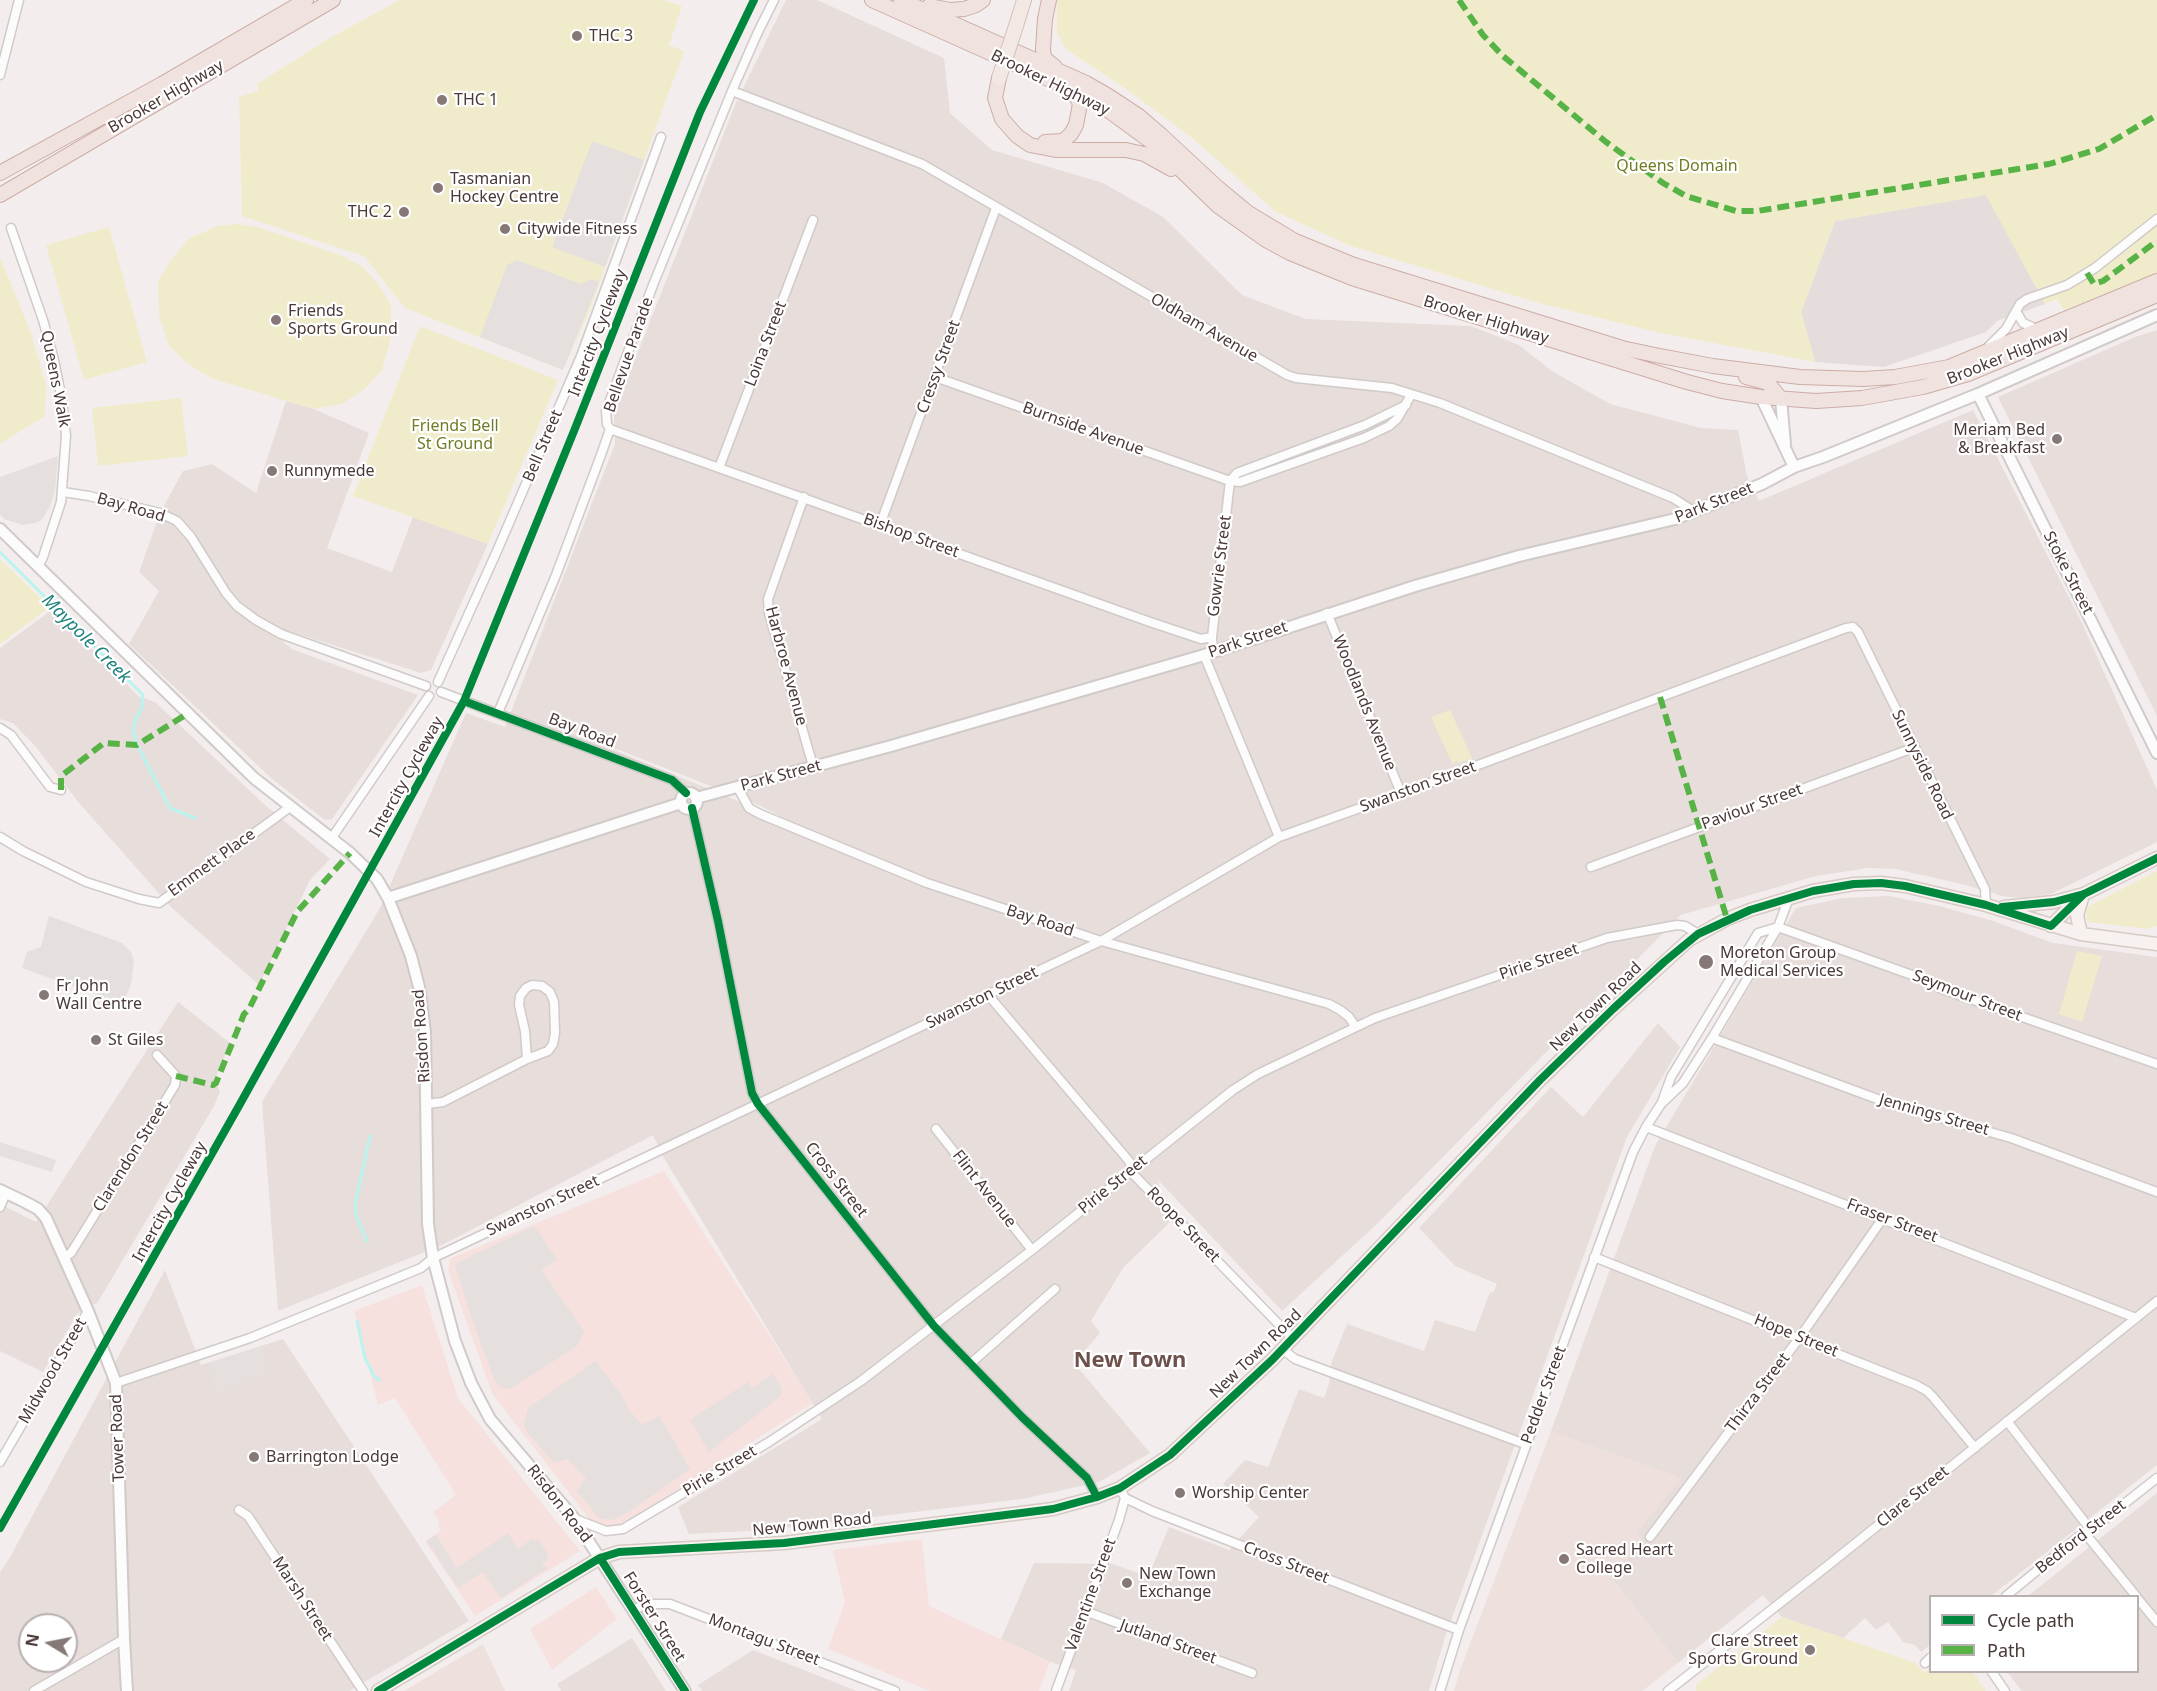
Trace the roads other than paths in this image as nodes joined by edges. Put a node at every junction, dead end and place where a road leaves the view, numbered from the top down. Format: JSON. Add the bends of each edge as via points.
{"nodes":[{"id":1,"x":20,"y":0,"type":"edge"},
{"id":2,"x":306,"y":0,"type":"edge"},
{"id":3,"x":333,"y":0,"type":"edge"},
{"id":4,"x":774,"y":0,"type":"edge"},
{"id":5,"x":872,"y":0,"type":"edge"},
{"id":6,"x":902,"y":0,"type":"edge"},
{"id":7,"x":907,"y":0,"type":"edge"},
{"id":8,"x":983,"y":0,"type":"edge"},
{"id":9,"x":1024,"y":0,"type":"edge"},
{"id":10,"x":1049,"y":0,"type":"edge"},
{"id":11,"x":1062,"y":73,"type":"junction"},
{"id":12,"x":0,"y":75,"type":"edge"},
{"id":13,"x":999,"y":78,"type":"junction"},
{"id":14,"x":1072,"y":90,"type":"junction"},
{"id":15,"x":732,"y":91,"type":"junction"},
{"id":16,"x":661,"y":137,"type":"dead end"},
{"id":17,"x":0,"y":173,"type":"edge"},
{"id":18,"x":1204,"y":193,"type":"junction"},
{"id":19,"x":0,"y":195,"type":"edge"},
{"id":20,"x":996,"y":208,"type":"junction"},
{"id":21,"x":2157,"y":219,"type":"edge"},
{"id":22,"x":813,"y":220,"type":"dead end"},
{"id":23,"x":11,"y":228,"type":"dead end"},
{"id":24,"x":2157,"y":281,"type":"edge"},
{"id":25,"x":2157,"y":295,"type":"edge"},
{"id":26,"x":2016,"y":311,"type":"junction"},
{"id":27,"x":2157,"y":315,"type":"edge"},
{"id":28,"x":2039,"y":330,"type":"junction"},
{"id":29,"x":1981,"y":353,"type":"junction"},
{"id":30,"x":1713,"y":366,"type":"junction"},
{"id":31,"x":935,"y":377,"type":"junction"},
{"id":32,"x":1978,"y":394,"type":"junction"},
{"id":33,"x":1412,"y":395,"type":"junction"},
{"id":34,"x":1761,"y":397,"type":"junction"},
{"id":35,"x":1781,"y":399,"type":"junction"},
{"id":36,"x":1808,"y":400,"type":"junction"},
{"id":37,"x":1782,"y":424,"type":"junction"},
{"id":38,"x":610,"y":429,"type":"junction"},
{"id":39,"x":1785,"y":447,"type":"junction"},
{"id":40,"x":1794,"y":466,"type":"junction"},
{"id":41,"x":719,"y":468,"type":"junction"},
{"id":42,"x":1230,"y":482,"type":"junction"},
{"id":43,"x":63,"y":492,"type":"junction"},
{"id":44,"x":804,"y":497,"type":"junction"},
{"id":45,"x":1695,"y":512,"type":"junction"},
{"id":46,"x":880,"y":525,"type":"junction"},
{"id":47,"x":0,"y":529,"type":"edge"},
{"id":48,"x":38,"y":567,"type":"junction"},
{"id":49,"x":1327,"y":613,"type":"junction"},
{"id":50,"x":1853,"y":627,"type":"joint"},
{"id":51,"x":1212,"y":637,"type":"junction"},
{"id":52,"x":1209,"y":653,"type":"junction"},
{"id":53,"x":438,"y":682,"type":"junction"},
{"id":54,"x":426,"y":686,"type":"junction"},
{"id":55,"x":441,"y":692,"type":"junction"},
{"id":56,"x":429,"y":696,"type":"junction"},
{"id":57,"x":498,"y":713,"type":"junction"},
{"id":58,"x":0,"y":728,"type":"edge"},
{"id":59,"x":1913,"y":748,"type":"junction"},
{"id":60,"x":2157,"y":753,"type":"edge"},
{"id":61,"x":813,"y":766,"type":"junction"},
{"id":62,"x":738,"y":788,"type":"junction"},
{"id":63,"x":61,"y":790,"type":"dead end"},
{"id":64,"x":1401,"y":792,"type":"junction"},
{"id":65,"x":689,"y":801,"type":"junction"},
{"id":66,"x":290,"y":807,"type":"junction"},
{"id":67,"x":0,"y":837,"type":"edge"},
{"id":68,"x":1279,"y":837,"type":"junction"},
{"id":69,"x":331,"y":839,"type":"junction"},
{"id":70,"x":2157,"y":858,"type":"edge"},
{"id":71,"x":1591,"y":867,"type":"dead end"},
{"id":72,"x":2084,"y":894,"type":"junction"},
{"id":73,"x":388,"y":898,"type":"junction"},
{"id":74,"x":1790,"y":898,"type":"junction"},
{"id":75,"x":1991,"y":906,"type":"junction"},
{"id":76,"x":2051,"y":926,"type":"junction"},
{"id":77,"x":1778,"y":927,"type":"junction"},
{"id":78,"x":1698,"y":934,"type":"junction"},
{"id":79,"x":2081,"y":934,"type":"junction"},
{"id":80,"x":1101,"y":941,"type":"junction"},
{"id":81,"x":2157,"y":944,"type":"edge"},
{"id":82,"x":988,"y":996,"type":"junction"},
{"id":83,"x":1355,"y":1026,"type":"junction"},
{"id":84,"x":1712,"y":1038,"type":"junction"},
{"id":85,"x":157,"y":1055,"type":"dead end"},
{"id":86,"x":527,"y":1059,"type":"junction"},
{"id":87,"x":2157,"y":1064,"type":"edge"},
{"id":88,"x":427,"y":1104,"type":"junction"},
{"id":89,"x":758,"y":1104,"type":"junction"},
{"id":90,"x":1661,"y":1104,"type":"junction"},
{"id":91,"x":1646,"y":1126,"type":"junction"},
{"id":92,"x":936,"y":1129,"type":"dead end"},
{"id":93,"x":1131,"y":1169,"type":"junction"},
{"id":94,"x":3,"y":1192,"type":"edge"},
{"id":95,"x":2157,"y":1192,"type":"edge"},
{"id":96,"x":0,"y":1207,"type":"edge"},
{"id":97,"x":1883,"y":1218,"type":"junction"},
{"id":98,"x":1032,"y":1250,"type":"junction"},
{"id":99,"x":64,"y":1257,"type":"junction"},
{"id":100,"x":1594,"y":1257,"type":"junction"},
{"id":101,"x":433,"y":1258,"type":"junction"},
{"id":102,"x":1055,"y":1289,"type":"dead end"},
{"id":103,"x":2157,"y":1301,"type":"edge"},
{"id":104,"x":90,"y":1315,"type":"junction"},
{"id":105,"x":2136,"y":1318,"type":"junction"},
{"id":106,"x":934,"y":1326,"type":"junction"},
{"id":107,"x":1800,"y":1337,"type":"junction"},
{"id":108,"x":1293,"y":1339,"type":"junction"},
{"id":109,"x":1282,"y":1349,"type":"junction"},
{"id":110,"x":970,"y":1364,"type":"junction"},
{"id":111,"x":116,"y":1383,"type":"junction"},
{"id":112,"x":2007,"y":1421,"type":"junction"},
{"id":113,"x":1525,"y":1444,"type":"junction"},
{"id":114,"x":1975,"y":1448,"type":"junction"},
{"id":115,"x":0,"y":1462,"type":"edge"},
{"id":116,"x":2157,"y":1478,"type":"edge"},
{"id":117,"x":1122,"y":1493,"type":"junction"},
{"id":118,"x":1097,"y":1497,"type":"junction"},
{"id":119,"x":239,"y":1510,"type":"dead end"},
{"id":120,"x":573,"y":1517,"type":"junction"},
{"id":121,"x":2087,"y":1531,"type":"junction"},
{"id":122,"x":1650,"y":1537,"type":"dead end"},
{"id":123,"x":600,"y":1558,"type":"junction"},
{"id":124,"x":2007,"y":1595,"type":"edge"},
{"id":125,"x":2135,"y":1595,"type":"edge"},
{"id":126,"x":2139,"y":1600,"type":"edge"},
{"id":127,"x":632,"y":1610,"type":"junction"},
{"id":128,"x":1085,"y":1611,"type":"junction"},
{"id":129,"x":2157,"y":1622,"type":"edge"},
{"id":130,"x":1459,"y":1630,"type":"junction"},
{"id":131,"x":124,"y":1639,"type":"junction"},
{"id":132,"x":1252,"y":1673,"type":"dead end"},
{"id":133,"x":1993,"y":1673,"type":"edge"},
{"id":134,"x":1670,"y":1690,"type":"edge"},
{"id":135,"x":34,"y":1691,"type":"edge"},
{"id":136,"x":127,"y":1691,"type":"edge"},
{"id":137,"x":363,"y":1691,"type":"edge"},
{"id":138,"x":378,"y":1691,"type":"edge"},
{"id":139,"x":685,"y":1691,"type":"edge"},
{"id":140,"x":895,"y":1691,"type":"edge"},
{"id":141,"x":1056,"y":1691,"type":"edge"},
{"id":142,"x":1440,"y":1691,"type":"edge"},
{"id":143,"x":2005,"y":1691,"type":"edge"}],
"edges":[{"from":1,"to":12,"type":"street"},
{"from":2,"to":17,"type":"highway","name":"Brooker Highway"},
{"from":3,"to":19,"type":"highway","name":"Brooker Highway"},
{"from":4,"to":15,"type":"street","name":"Bellevue Parade"},
{"from":5,"to":14,"type":"highway","name":"Brooker Highway"},
{"from":6,"to":11,"type":"highway","name":"Brooker Highway"},
{"from":7,"to":8,"type":"highway","via":[[950,10]]},
{"from":9,"to":13,"type":"main road","bridge":true},
{"from":10,"to":11,"type":"highway","via":[[1043,32],[1044,58]]},
{"from":11,"to":30,"type":"highway","name":"Brooker Highway","via":[[1086,83],[1138,116],[1246,212],[1295,241],[1354,265],[1622,348]]},
{"from":13,"to":14,"type":"highway","via":[[1004,105],[1012,120],[1027,135],[1044,142],[1063,141],[1076,125],[1080,104]]},
{"from":13,"to":18,"type":"highway","via":[[995,96],[1002,119],[1030,145],[1144,154]]},
{"from":14,"to":18,"type":"highway","name":"Brooker Highway","via":[[1101,105],[1153,143]]},
{"from":15,"to":20,"type":"street","name":"Oldham Avenue","via":[[922,164]]},
{"from":15,"to":38,"type":"street","name":"Bellevue Parade","via":[[606,411]]},
{"from":16,"to":53,"type":"street","name":"Bell Street","via":[[581,356]]},
{"from":18,"to":34,"type":"highway","name":"Brooker Highway","via":[[1266,240],[1323,268],[1687,382]]},
{"from":20,"to":31,"type":"street","name":"Cressy Street"},
{"from":20,"to":33,"type":"street","name":"Oldham Avenue","via":[[1287,375],[1392,388]]},
{"from":21,"to":26,"type":"street","via":[[2095,268],[2067,285],[2027,299]]},
{"from":22,"to":41,"type":"street","name":"Loina Street"},
{"from":23,"to":43,"type":"street","name":"Queens Walk","via":[[43,320],[62,400],[66,436]]},
{"from":24,"to":28,"type":"highway","name":"Brooker Highway"},
{"from":25,"to":36,"type":"highway","name":"Brooker Highway","via":[[1950,380],[1862,398]]},
{"from":26,"to":28,"type":"street","via":[[2022,323]]},
{"from":26,"to":29,"type":"street","via":[[2007,329]]},
{"from":27,"to":32,"type":"street","name":"Park Street"},
{"from":28,"to":29,"type":"highway","name":"Brooker Highway"},
{"from":29,"to":30,"type":"highway","name":"Brooker Highway","via":[[1949,367],[1895,377],[1800,376]]},
{"from":30,"to":35,"type":"highway","via":[[1768,383]]},
{"from":31,"to":42,"type":"street","name":"Burnside Avenue"},
{"from":31,"to":46,"type":"street","name":"Cressy Street"},
{"from":32,"to":40,"type":"street","name":"Park Street"},
{"from":32,"to":60,"type":"street","name":"Stoke Street"},
{"from":33,"to":42,"type":"street","via":[[1406,405],[1365,425],[1237,473]]},
{"from":33,"to":45,"type":"street","name":"Oldham Avenue","via":[[1673,498]]},
{"from":34,"to":35,"type":"highway","name":"Brooker Highway"},
{"from":34,"to":39,"type":"street"},
{"from":35,"to":36,"type":"highway","name":"Brooker Highway"},
{"from":35,"to":37,"type":"street"},
{"from":36,"to":37,"type":"street","via":[[1789,408]]},
{"from":37,"to":39,"type":"street"},
{"from":38,"to":41,"type":"street","name":"Bishop Street"},
{"from":38,"to":57,"type":"street","name":"Bellevue Parade","via":[[556,575]]},
{"from":39,"to":40,"type":"street"},
{"from":40,"to":45,"type":"street","name":"Park Street"},
{"from":41,"to":44,"type":"street","name":"Bishop Street"},
{"from":42,"to":51,"type":"street","name":"Gowrie Street"},
{"from":43,"to":48,"type":"street","name":"Queens Walk"},
{"from":43,"to":54,"type":"street","name":"Bay Road","via":[[160,513],[177,521],[225,593],[256,620],[281,634]]},
{"from":44,"to":46,"type":"street","name":"Bishop Street"},
{"from":44,"to":61,"type":"street","name":"Harbroe Avenue","via":[[768,599]]},
{"from":45,"to":49,"type":"street","name":"Park Street","via":[[1519,556]]},
{"from":46,"to":51,"type":"street","name":"Bishop Street","via":[[1149,622],[1201,639]]},
{"from":47,"to":48,"type":"street","name":"Risdon Road"},
{"from":48,"to":66,"type":"street","name":"Risdon Road","via":[[229,755]]},
{"from":49,"to":52,"type":"street","name":"Park Street"},
{"from":49,"to":64,"type":"street","name":"Woodlands Avenue"},
{"from":50,"to":59,"type":"street","name":"Sunnyside Road"},
{"from":50,"to":64,"type":"street","name":"Swanston Street"},
{"from":51,"to":52,"type":"street","name":"Gowrie Street"},
{"from":52,"to":61,"type":"street","name":"Park Street"},
{"from":52,"to":68,"type":"street"},
{"from":53,"to":54,"type":"street"},
{"from":53,"to":55,"type":"street"},
{"from":54,"to":56,"type":"street"},
{"from":55,"to":56,"type":"street"},
{"from":55,"to":57,"type":"street","name":"Bay Road"},
{"from":56,"to":69,"type":"street"},
{"from":57,"to":65,"type":"street","name":"Bay Road","via":[[672,780]]},
{"from":58,"to":63,"type":"street","via":[[11,735],[50,787]]},
{"from":59,"to":71,"type":"street","name":"Paviour Street"},
{"from":59,"to":75,"type":"street","name":"Sunnyside Road"},
{"from":61,"to":62,"type":"street","name":"Park Street"},
{"from":62,"to":65,"type":"street","name":"Park Street"},
{"from":62,"to":80,"type":"street","name":"Bay Road","via":[[749,808],[760,814],[927,883]]},
{"from":64,"to":68,"type":"street","name":"Swanston Street"},
{"from":65,"to":73,"type":"street","name":"Park Street"},
{"from":65,"to":89,"type":"street","name":"Cross Street","via":[[718,921],[752,1093]]},
{"from":66,"to":67,"type":"street","name":"Emmett Place","via":[[159,903],[86,882]]},
{"from":66,"to":69,"type":"street","name":"Risdon Road"},
{"from":68,"to":80,"type":"street","name":"Swanston Street"},
{"from":69,"to":73,"type":"street","name":"Risdon Road","via":[[377,879]]},
{"from":70,"to":72,"type":"main road"},
{"from":72,"to":75,"type":"main road","via":[[2054,902]]},
{"from":72,"to":76,"type":"main road"},
{"from":72,"to":79,"type":"main road","via":[[2077,915]]},
{"from":73,"to":88,"type":"street","name":"Risdon Road","via":[[419,987]]},
{"from":74,"to":75,"type":"main road","name":"New Town Road","via":[[1854,884],[1881,883]]},
{"from":74,"to":77,"type":"street","name":"Pedder Street"},
{"from":74,"to":78,"type":"main road","name":"New Town Road","via":[[1737,915]]},
{"from":75,"to":76,"type":"main road","name":"New Town Road"},
{"from":76,"to":79,"type":"main road","name":"New Town Road"},
{"from":77,"to":84,"type":"street","name":"Pedder Street"},
{"from":77,"to":87,"type":"street","name":"Seymour Street"},
{"from":77,"to":90,"type":"street","name":"Pedder Street","via":[[1758,933],[1671,1077]]},
{"from":78,"to":83,"type":"street","name":"Pirie Street","via":[[1677,925],[1607,938]]},
{"from":78,"to":108,"type":"main road","name":"New Town Road","via":[[1621,1001],[1540,1080]]},
{"from":79,"to":81,"type":"main road","name":"New Town Road"},
{"from":80,"to":82,"type":"street","name":"Swanston Street"},
{"from":80,"to":83,"type":"street","name":"Bay Road","via":[[1329,1004],[1350,1017]]},
{"from":82,"to":89,"type":"street","name":"Swanston Street"},
{"from":82,"to":93,"type":"street","name":"Roope Street","via":[[1129,1161]]},
{"from":83,"to":93,"type":"street","name":"Pirie Street","via":[[1258,1074]]},
{"from":84,"to":90,"type":"street","name":"Pedder Street","via":[[1683,1083]]},
{"from":84,"to":95,"type":"street","name":"Jennings Street","via":[[1891,1104],[2011,1138]]},
{"from":85,"to":99,"type":"street","name":"Clarendon Street","via":[[176,1076],[175,1085],[71,1253]]},
{"from":86,"to":86,"type":"street","via":[[548,1051],[553,1044],[554,1002],[542,986],[532,985],[520,996]]},
{"from":86,"to":88,"type":"street","via":[[443,1102]]},
{"from":88,"to":101,"type":"street","name":"Risdon Road","via":[[428,1224]]},
{"from":89,"to":101,"type":"street","name":"Swanston Street"},
{"from":89,"to":106,"type":"street","name":"Cross Street"},
{"from":90,"to":91,"type":"street","name":"Pedder Street"},
{"from":91,"to":97,"type":"street","name":"Fraser Street"},
{"from":91,"to":100,"type":"street","name":"Pedder Street"},
{"from":92,"to":98,"type":"street","name":"Flint Avenue"},
{"from":93,"to":98,"type":"street","name":"Pirie Street"},
{"from":93,"to":108,"type":"street","name":"Roope Street"},
{"from":94,"to":96,"type":"street"},
{"from":94,"to":99,"type":"street","name":"Tower Road","via":[[38,1209]]},
{"from":97,"to":105,"type":"street","name":"Fraser Street"},
{"from":97,"to":107,"type":"street","name":"Thirza Street"},
{"from":98,"to":106,"type":"street","name":"Pirie Street"},
{"from":99,"to":104,"type":"street","name":"Tower Road"},
{"from":100,"to":107,"type":"street","name":"Hope Street"},
{"from":100,"to":113,"type":"street","name":"Pedder Street"},
{"from":101,"to":111,"type":"street","name":"Swanston Street","via":[[421,1268],[250,1338]]},
{"from":101,"to":120,"type":"street","name":"Risdon Road","via":[[455,1341],[490,1419]]},
{"from":102,"to":110,"type":"street"},
{"from":103,"to":105,"type":"street","name":"Clare Street"},
{"from":104,"to":111,"type":"street","name":"Tower Road"},
{"from":104,"to":115,"type":"street","name":"Midwood Street"},
{"from":105,"to":112,"type":"street","name":"Clare Street"},
{"from":106,"to":110,"type":"street","name":"Cross Street"},
{"from":106,"to":120,"type":"street","name":"Pirie Street","via":[[861,1381],[769,1442],[623,1529],[606,1531]]},
{"from":107,"to":114,"type":"street","name":"Hope Street","via":[[1927,1390]]},
{"from":107,"to":122,"type":"street","name":"Thirza Street"},
{"from":108,"to":109,"type":"main road","name":"New Town Road"},
{"from":109,"to":113,"type":"street","via":[[1295,1359]]},
{"from":109,"to":117,"type":"main road","name":"New Town Road","via":[[1170,1455]]},
{"from":110,"to":118,"type":"street","name":"Cross Street","via":[[1087,1478]]},
{"from":111,"to":131,"type":"street","name":"Tower Road"},
{"from":112,"to":114,"type":"street","name":"Clare Street"},
{"from":112,"to":121,"type":"street"},
{"from":113,"to":130,"type":"street","name":"Pedder Street"},
{"from":114,"to":134,"type":"street","name":"Clare Street"},
{"from":116,"to":121,"type":"street","name":"Bedford Street"},
{"from":117,"to":118,"type":"main road","name":"New Town Road"},
{"from":117,"to":128,"type":"street","name":"Valentine Street","via":[[1119,1520]]},
{"from":117,"to":130,"type":"street","name":"Cross Street","via":[[1152,1511]]},
{"from":118,"to":123,"type":"main road","name":"New Town Road","via":[[1053,1509],[784,1544],[637,1550]]},
{"from":119,"to":137,"type":"street","name":"Marsh Street","via":[[248,1516]]},
{"from":120,"to":123,"type":"street","name":"Risdon Road"},
{"from":121,"to":124,"type":"street","name":"Bedford Street"},
{"from":121,"to":125,"type":"street"},
{"from":123,"to":127,"type":"street","name":"Forster Street"},
{"from":123,"to":138,"type":"main road","name":"New Town Road"},
{"from":126,"to":129,"type":"street"},
{"from":127,"to":139,"type":"street","name":"Forster Street"},
{"from":127,"to":140,"type":"street","name":"Montagu Street","via":[[648,1604],[670,1604]]},
{"from":128,"to":132,"type":"street","name":"Jutland Street"},
{"from":128,"to":141,"type":"street","name":"Valentine Street"},
{"from":130,"to":142,"type":"street","name":"Pedder Street"},
{"from":131,"to":135,"type":"street"},
{"from":131,"to":136,"type":"street","name":"Tower Road"},
{"from":133,"to":143,"type":"street"}]}
